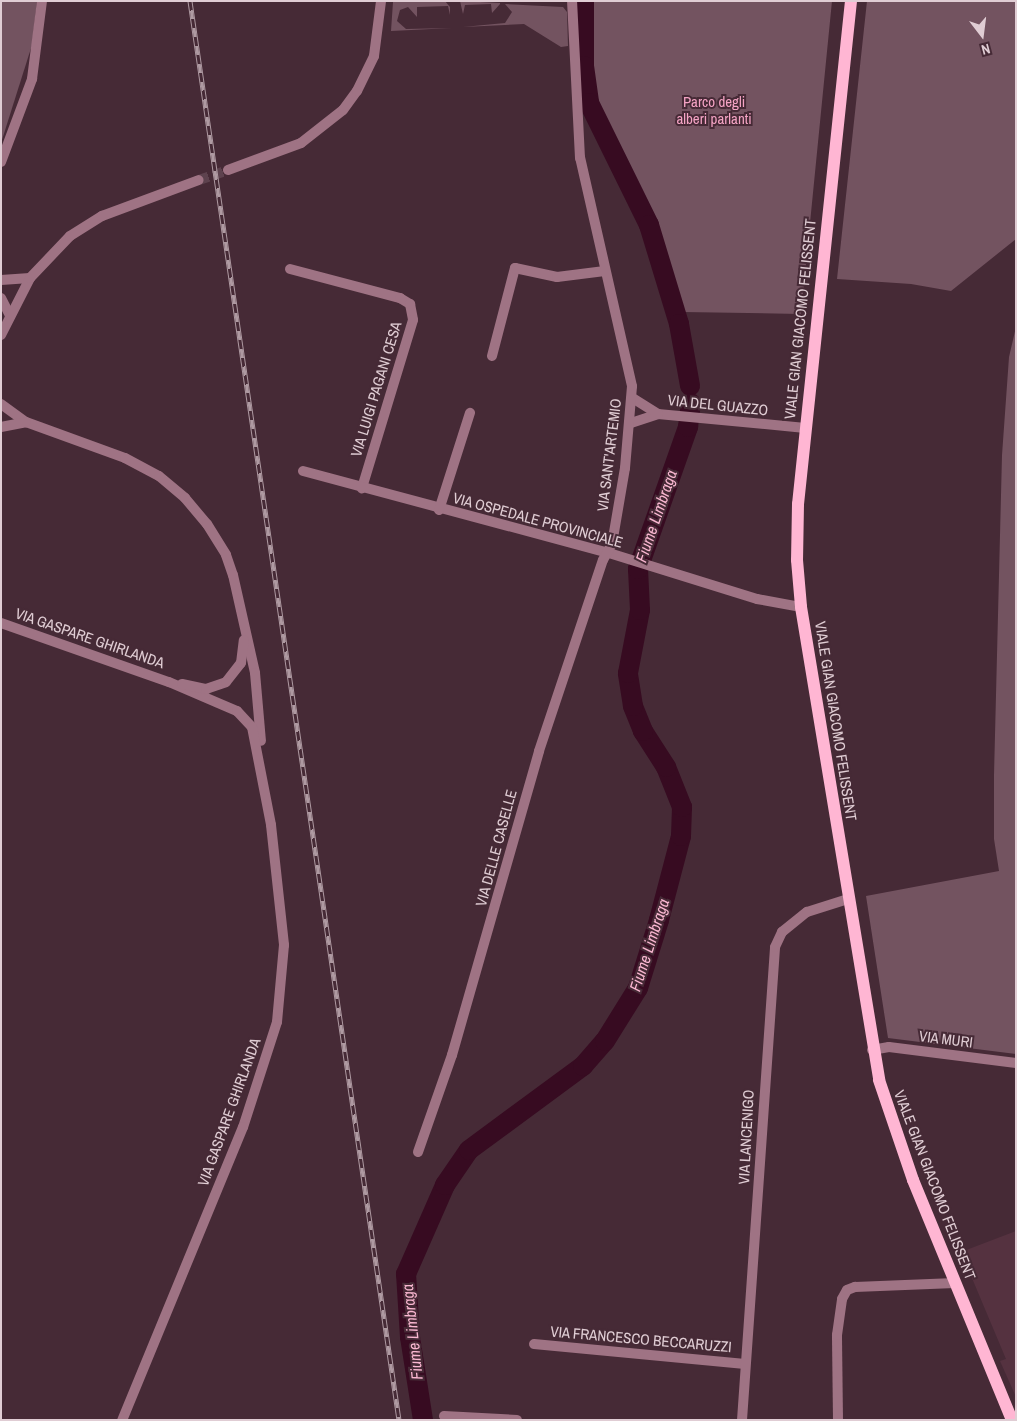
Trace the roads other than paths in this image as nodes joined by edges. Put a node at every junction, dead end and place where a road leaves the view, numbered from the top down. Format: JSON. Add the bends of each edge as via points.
{"nodes":[{"id":1,"x":42,"y":1,"type":"edge"},
{"id":2,"x":381,"y":1,"type":"edge"},
{"id":3,"x":572,"y":1,"type":"edge"},
{"id":4,"x":851,"y":1,"type":"edge"},
{"id":5,"x":1,"y":162,"type":"edge"},
{"id":6,"x":228,"y":170,"type":"tunnel mouth"},
{"id":7,"x":199,"y":180,"type":"tunnel mouth"},
{"id":8,"x":290,"y":269,"type":"dead end"},
{"id":9,"x":605,"y":272,"type":"junction"},
{"id":10,"x":30,"y":278,"type":"junction"},
{"id":11,"x":1,"y":280,"type":"edge"},
{"id":12,"x":1,"y":298,"type":"edge"},
{"id":13,"x":10,"y":316,"type":"junction"},
{"id":14,"x":1,"y":335,"type":"edge"},
{"id":15,"x":492,"y":356,"type":"dead end"},
{"id":16,"x":632,"y":398,"type":"junction"},
{"id":17,"x":1,"y":404,"type":"edge"},
{"id":18,"x":470,"y":413,"type":"dead end"},
{"id":19,"x":658,"y":414,"type":"junction"},
{"id":20,"x":26,"y":422,"type":"junction"},
{"id":21,"x":631,"y":423,"type":"junction"},
{"id":22,"x":1,"y":427,"type":"edge"},
{"id":23,"x":805,"y":428,"type":"junction"},
{"id":24,"x":303,"y":471,"type":"dead end"},
{"id":25,"x":362,"y":488,"type":"junction"},
{"id":26,"x":439,"y":510,"type":"junction"},
{"id":27,"x":609,"y":553,"type":"junction"},
{"id":28,"x":801,"y":607,"type":"junction"},
{"id":29,"x":243,"y":621,"type":"junction"},
{"id":30,"x":1,"y":623,"type":"edge"},
{"id":31,"x":169,"y":682,"type":"junction"},
{"id":32,"x":262,"y":770,"type":"junction"},
{"id":33,"x":848,"y":899,"type":"junction"},
{"id":34,"x":872,"y":1050,"type":"junction"},
{"id":35,"x":1016,"y":1063,"type":"edge"},
{"id":36,"x":418,"y":1152,"type":"dead end"},
{"id":37,"x":955,"y":1283,"type":"junction"},
{"id":38,"x":534,"y":1344,"type":"dead end"},
{"id":39,"x":745,"y":1364,"type":"junction"},
{"id":40,"x":444,"y":1416,"type":"dead end"},
{"id":41,"x":122,"y":1420,"type":"edge"},
{"id":42,"x":517,"y":1420,"type":"edge"},
{"id":43,"x":742,"y":1420,"type":"edge"},
{"id":44,"x":838,"y":1420,"type":"edge"},
{"id":45,"x":1012,"y":1420,"type":"edge"}],
"edges":[{"from":1,"to":5,"type":"street","via":[[32,78]]},
{"from":2,"to":6,"type":"street","via":[[377,43],[357,92],[325,127],[301,143]]},
{"from":3,"to":9,"type":"street","name":"VIA SANT'ARTEMIO","via":[[578,143]]},
{"from":4,"to":23,"type":"main road","name":"VIALE GIAN GIACOMO FELISSENT"},
{"from":7,"to":10,"type":"street","via":[[126,206],[85,226],[57,247]]},
{"from":8,"to":25,"type":"street","name":"VIA LUIGI PAGANI CESA","via":[[400,298],[410,304],[413,320]]},
{"from":9,"to":15,"type":"street","via":[[557,277],[515,268]]},
{"from":9,"to":16,"type":"street","name":"VIA SANT'ARTEMIO"},
{"from":10,"to":11,"type":"street"},
{"from":10,"to":13,"type":"street"},
{"from":12,"to":13,"type":"street"},
{"from":13,"to":14,"type":"street"},
{"from":16,"to":19,"type":"street","name":"VIA DEL GUAZZO"},
{"from":16,"to":21,"type":"street","name":"VIA SANT'ARTEMIO"},
{"from":17,"to":20,"type":"street","name":"VIA GASPARE GHIRLANDA"},
{"from":18,"to":26,"type":"street","name":"VIA OSPEDALE PROVINCIALE"},
{"from":19,"to":21,"type":"street","name":"VIA DEL GUAZZO"},
{"from":19,"to":23,"type":"street","name":"VIA DEL GUAZZO"},
{"from":20,"to":22,"type":"street"},
{"from":20,"to":29,"type":"street","name":"VIA GASPARE GHIRLANDA","via":[[125,458],[159,476],[185,498],[226,555]]},
{"from":21,"to":27,"type":"street","name":"VIA SANT'ARTEMIO"},
{"from":23,"to":28,"type":"main road","name":"VIALE GIAN GIACOMO FELISSENT","via":[[797,535]]},
{"from":24,"to":25,"type":"street","name":"VIA OSPEDALE PROVINCIALE"},
{"from":25,"to":26,"type":"street","name":"VIA OSPEDALE PROVINCIALE"},
{"from":26,"to":27,"type":"street","name":"VIA OSPEDALE PROVINCIALE"},
{"from":27,"to":28,"type":"street","name":"VIA OSPEDALE PROVINCIALE","via":[[757,600]]},
{"from":27,"to":36,"type":"street","name":"VIA DELLE CASELLE","via":[[539,751],[452,1055]]},
{"from":28,"to":33,"type":"main road","name":"VIALE GIAN GIACOMO FELISSENT"},
{"from":29,"to":31,"type":"street","name":"VIA GASPARE GHIRLANDA","via":[[244,650],[240,663],[226,682],[206,689]]},
{"from":29,"to":32,"type":"street","name":"VIA GASPARE GHIRLANDA","via":[[254,673]]},
{"from":30,"to":31,"type":"street","name":"VIA GASPARE GHIRLANDA"},
{"from":31,"to":32,"type":"street","name":"VIA GASPARE GHIRLANDA","via":[[236,711],[252,727]]},
{"from":32,"to":41,"type":"street","name":"VIA GASPARE GHIRLANDA","via":[[284,945],[277,1022],[243,1127]]},
{"from":33,"to":34,"type":"main road","name":"VIALE GIAN GIACOMO FELISSENT"},
{"from":33,"to":39,"type":"street","name":"VIA LANCENIGO","via":[[807,912],[782,932],[774,947]]},
{"from":34,"to":35,"type":"street","name":"VIA MURI","via":[[889,1047]]},
{"from":34,"to":37,"type":"main road","name":"VIALE GIAN GIACOMO FELISSENT","via":[[891,1123]]},
{"from":37,"to":44,"type":"street","via":[[854,1287],[847,1290],[842,1299],[837,1335]]},
{"from":37,"to":45,"type":"main road","name":"VIALE GIAN GIACOMO FELISSENT"},
{"from":38,"to":39,"type":"street","name":"VIA FRANCESCO BECCARUZZI"},
{"from":39,"to":43,"type":"street","name":"VIA LANCENIGO"},
{"from":40,"to":42,"type":"street"}]}
